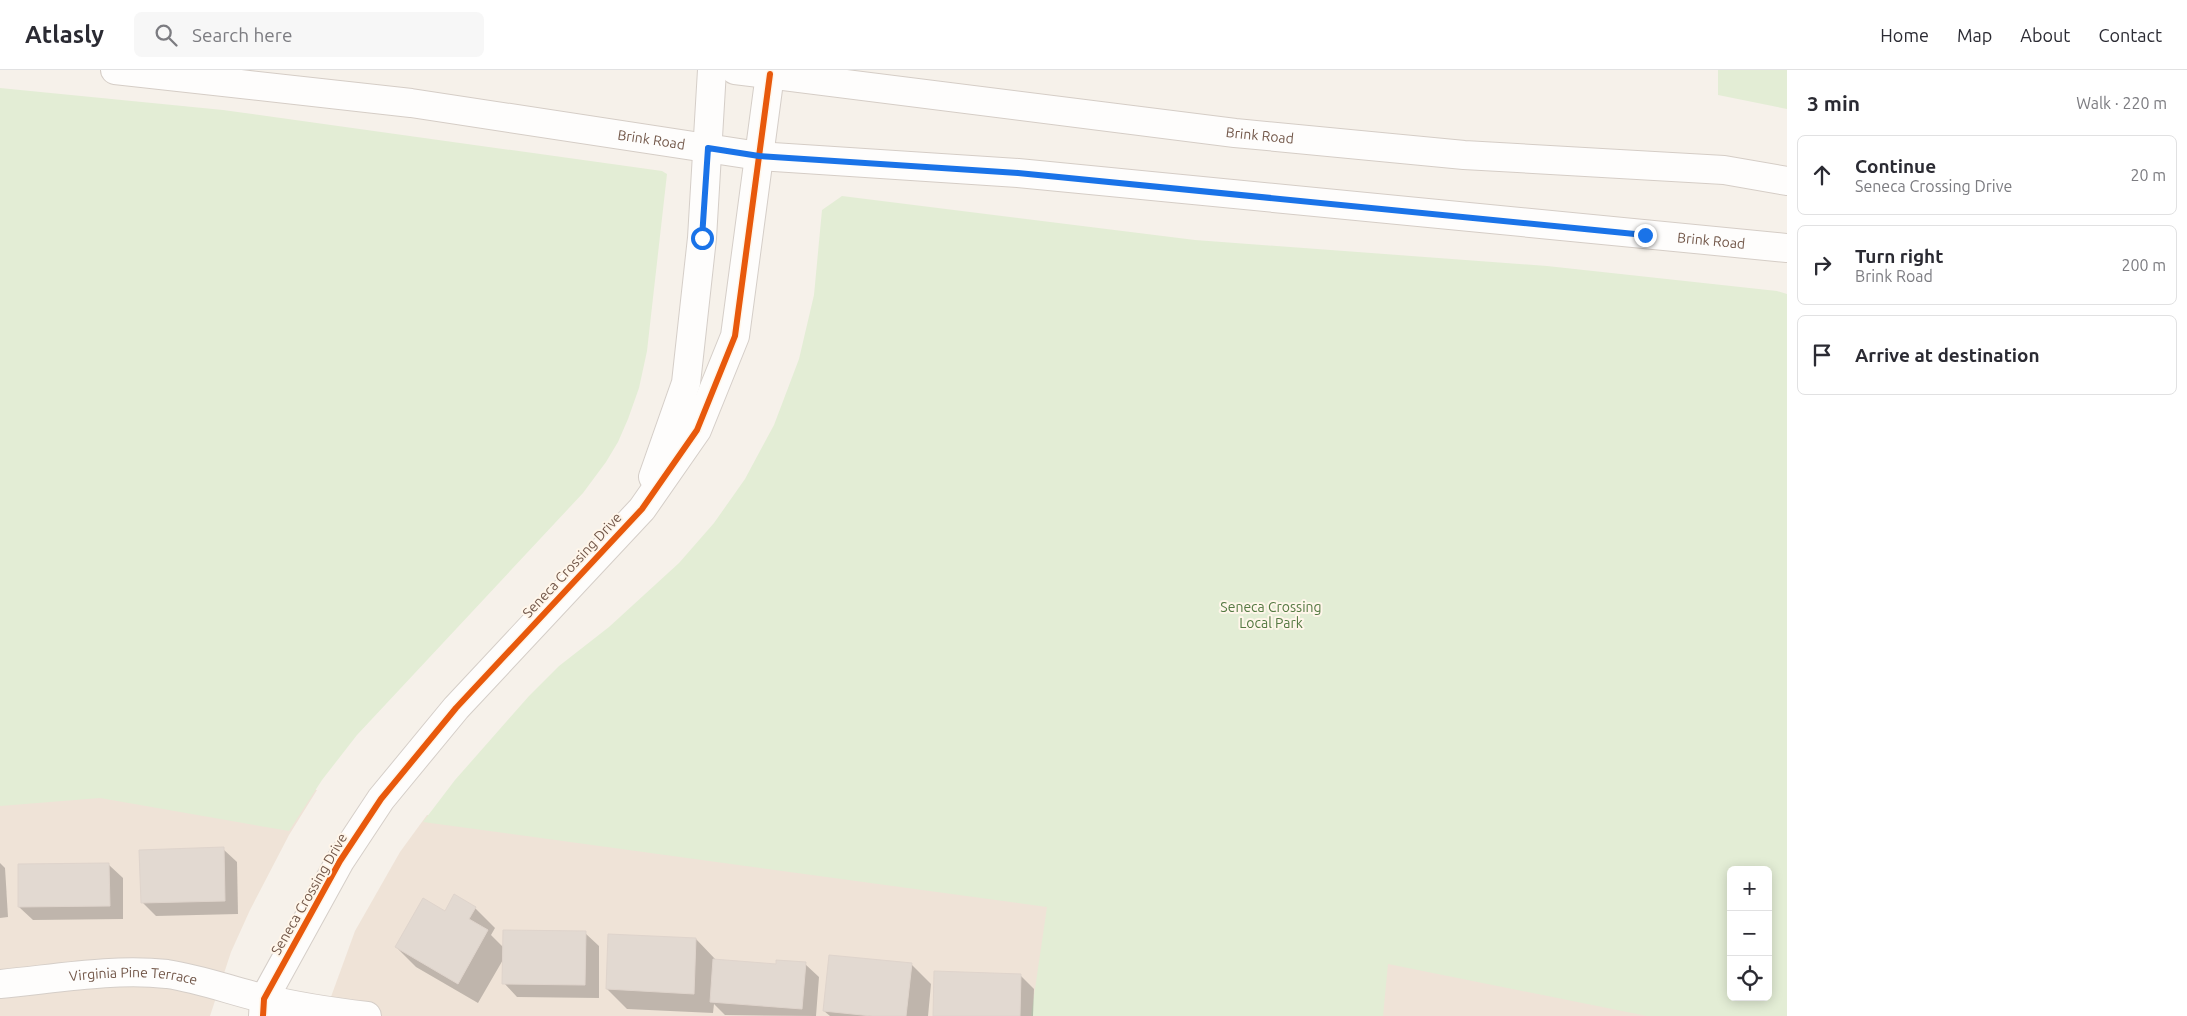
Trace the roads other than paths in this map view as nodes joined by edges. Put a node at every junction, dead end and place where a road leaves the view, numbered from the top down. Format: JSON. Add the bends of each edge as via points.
{"nodes":[{"id":1,"x":114,"y":70,"type":"edge"},
{"id":2,"x":712,"y":70,"type":"edge"},
{"id":3,"x":735,"y":70,"type":"edge"},
{"id":4,"x":770,"y":74,"type":"junction"},
{"id":5,"x":708,"y":148,"type":"junction"},
{"id":6,"x":759,"y":156,"type":"junction"},
{"id":7,"x":1787,"y":181,"type":"edge"},
{"id":8,"x":1787,"y":248,"type":"edge"},
{"id":9,"x":642,"y":509,"type":"junction"},
{"id":10,"x":0,"y":984,"type":"edge"},
{"id":11,"x":264,"y":1007,"type":"edge"},
{"id":12,"x":367,"y":1016,"type":"edge"}],
"edges":[{"from":1,"to":5,"type":"main road","name":"Brink Road","via":[[411,103]]},
{"from":2,"to":5,"type":"main road","name":"Seneca Crossing Drive"},
{"from":3,"to":4,"type":"main road","name":"Brink Road"},
{"from":4,"to":6,"type":"main road","name":"Seneca Crossing Drive"},
{"from":4,"to":7,"type":"main road","name":"Brink Road","via":[[1235,133],[1464,155],[1724,170]]},
{"from":5,"to":6,"type":"main road","name":"Brink Road"},
{"from":5,"to":9,"type":"main road","name":"Seneca Crossing Drive","via":[[686,384]]},
{"from":6,"to":8,"type":"main road","name":"Brink Road","via":[[1018,173]]},
{"from":6,"to":9,"type":"main road","name":"Seneca Crossing Drive","via":[[735,336],[697,430]]},
{"from":9,"to":11,"type":"main road","name":"Seneca Crossing Drive","via":[[456,708],[381,799],[340,861]]},
{"from":10,"to":11,"type":"main road","name":"Virginia Pine Terrace","via":[[132,972],[195,978]]},
{"from":11,"to":12,"type":"main road","name":"Virginia Pine Terrace"}]}
